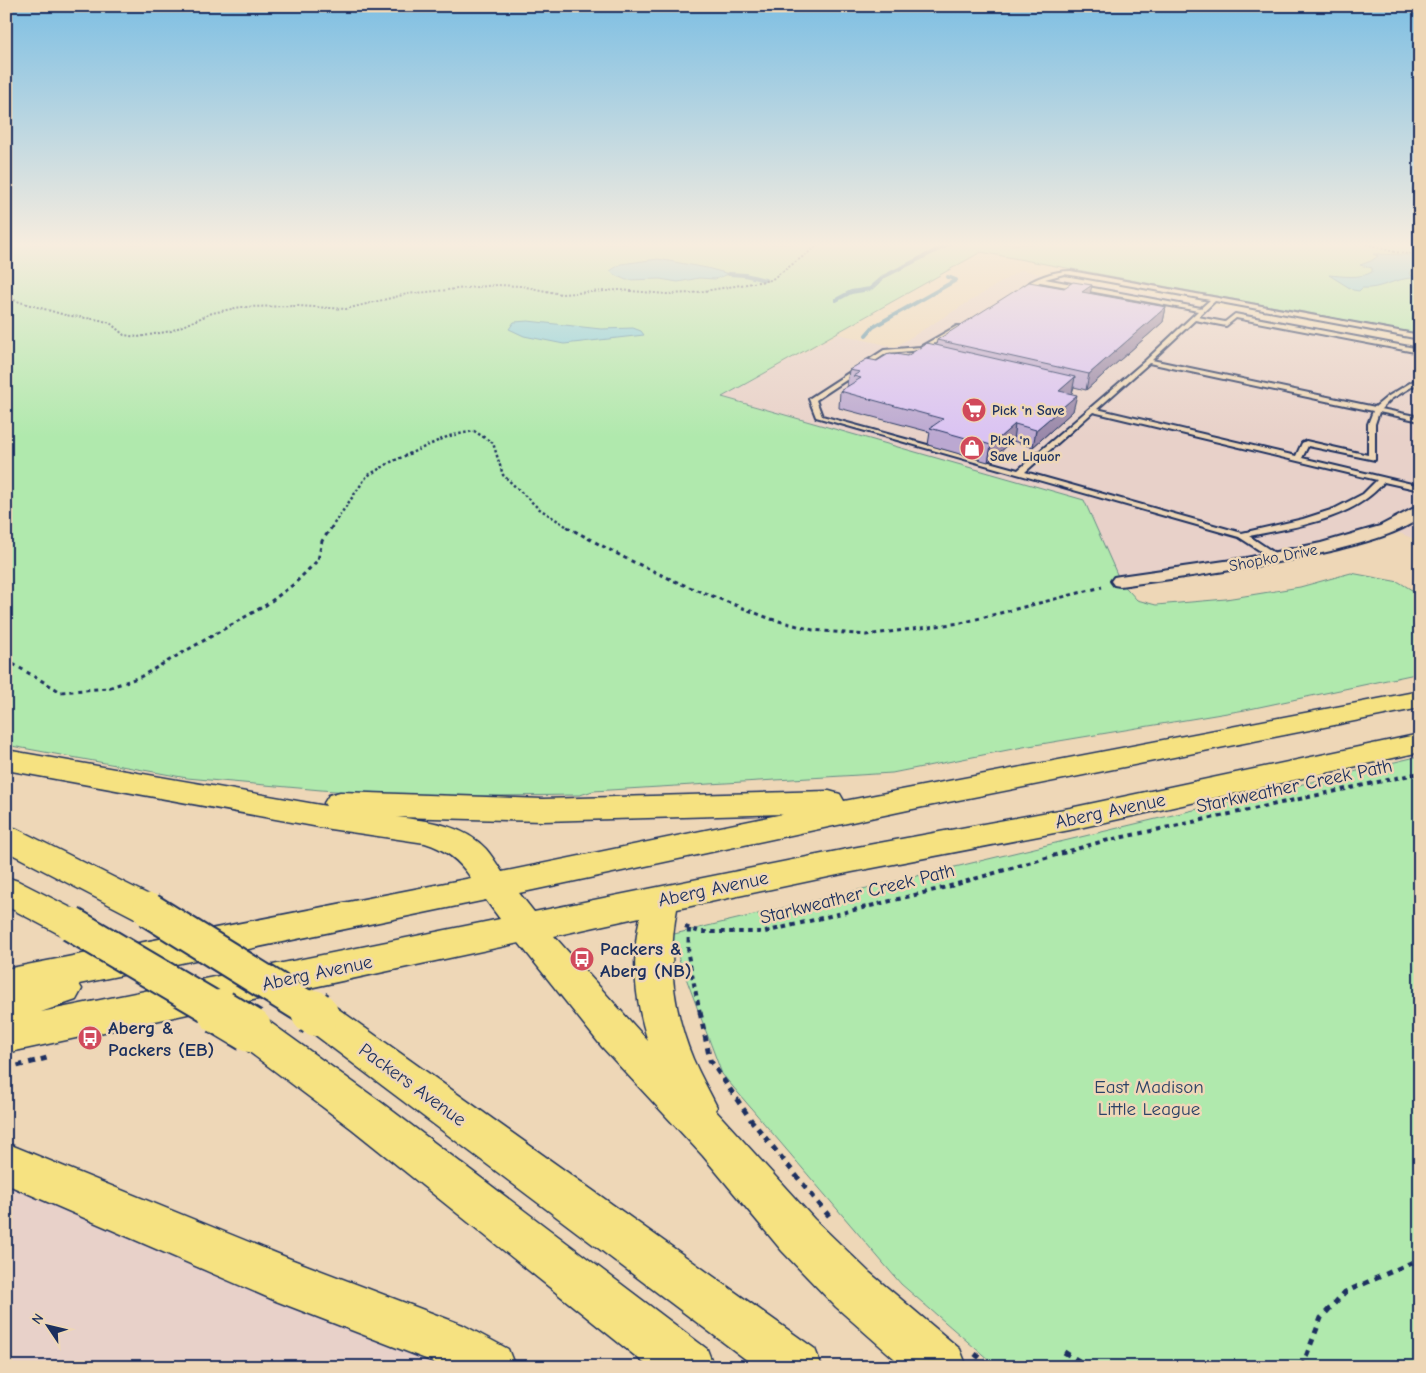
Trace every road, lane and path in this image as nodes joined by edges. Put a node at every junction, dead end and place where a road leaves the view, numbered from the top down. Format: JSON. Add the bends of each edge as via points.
{"nodes":[{"id":1,"x":41,"y":308,"type":"edge"},
{"id":2,"x":236,"y":308,"type":"edge"},
{"id":3,"x":331,"y":308,"type":"edge"},
{"id":4,"x":351,"y":308,"type":"edge"},
{"id":5,"x":1192,"y":308,"type":"edge"},
{"id":6,"x":1263,"y":308,"type":"edge"},
{"id":7,"x":1202,"y":310,"type":"joint"},
{"id":8,"x":1193,"y":318,"type":"junction"},
{"id":9,"x":963,"y":324,"type":"edge"},
{"id":10,"x":1420,"y":337,"type":"edge"},
{"id":11,"x":1420,"y":351,"type":"edge"},
{"id":12,"x":1148,"y":361,"type":"junction"},
{"id":13,"x":1420,"y":379,"type":"edge"},
{"id":14,"x":1092,"y":410,"type":"junction"},
{"id":15,"x":1375,"y":410,"type":"junction"},
{"id":16,"x":1420,"y":420,"type":"edge"},
{"id":17,"x":1298,"y":459,"type":"junction"},
{"id":18,"x":1020,"y":473,"type":"junction"},
{"id":19,"x":1382,"y":479,"type":"junction"},
{"id":20,"x":1420,"y":488,"type":"edge"},
{"id":21,"x":1420,"y":510,"type":"edge"},
{"id":22,"x":1242,"y":535,"type":"junction"},
{"id":23,"x":1276,"y":558,"type":"junction"},
{"id":24,"x":1120,"y":581,"type":"joint"},
{"id":25,"x":6,"y":660,"type":"edge"},
{"id":26,"x":1418,"y":701,"type":"edge"},
{"id":27,"x":1420,"y":743,"type":"edge"},
{"id":28,"x":6,"y":760,"type":"edge"},
{"id":29,"x":1420,"y":773,"type":"edge"},
{"id":30,"x":168,"y":788,"type":"junction"},
{"id":31,"x":908,"y":799,"type":"junction"},
{"id":32,"x":6,"y":837,"type":"edge"},
{"id":33,"x":493,"y":885,"type":"junction"},
{"id":34,"x":6,"y":890,"type":"edge"},
{"id":35,"x":351,"y":916,"type":"junction"},
{"id":36,"x":669,"y":918,"type":"junction"},
{"id":37,"x":526,"y":927,"type":"junction"},
{"id":38,"x":6,"y":984,"type":"edge"},
{"id":39,"x":6,"y":1012,"type":"edge"},
{"id":40,"x":6,"y":1036,"type":"edge"},
{"id":41,"x":52,"y":1056,"type":"dead end"},
{"id":42,"x":6,"y":1069,"type":"edge"},
{"id":43,"x":718,"y":1142,"type":"junction"},
{"id":44,"x":6,"y":1163,"type":"edge"},
{"id":45,"x":836,"y":1224,"type":"dead end"},
{"id":46,"x":1420,"y":1259,"type":"edge"},
{"id":47,"x":1064,"y":1352,"type":"dead end"},
{"id":48,"x":955,"y":1358,"type":"edge"},
{"id":49,"x":490,"y":1367,"type":"edge"},
{"id":50,"x":689,"y":1367,"type":"edge"},
{"id":51,"x":797,"y":1367,"type":"edge"},
{"id":52,"x":991,"y":1367,"type":"edge"},
{"id":53,"x":1089,"y":1367,"type":"edge"},
{"id":54,"x":1302,"y":1367,"type":"edge"}],
"edges":[{"from":1,"to":2,"type":"path","via":[[100,320],[110,323],[124,335],[138,336],[171,331],[212,313]]},
{"from":3,"to":4,"type":"path"},
{"from":5,"to":7,"type":"lane"},
{"from":6,"to":10,"type":"lane"},
{"from":7,"to":8,"type":"lane"},
{"from":8,"to":11,"type":"lane","via":[[1226,324],[1235,316]]},
{"from":8,"to":12,"type":"lane"},
{"from":9,"to":18,"type":"lane","via":[[921,349],[886,351],[812,399],[820,417]]},
{"from":12,"to":14,"type":"lane"},
{"from":12,"to":15,"type":"lane"},
{"from":13,"to":15,"type":"lane"},
{"from":14,"to":17,"type":"lane"},
{"from":14,"to":18,"type":"lane"},
{"from":15,"to":16,"type":"lane"},
{"from":15,"to":17,"type":"lane","via":[[1370,423],[1372,458],[1306,443]]},
{"from":17,"to":19,"type":"lane"},
{"from":18,"to":22,"type":"lane"},
{"from":19,"to":20,"type":"lane"},
{"from":19,"to":22,"type":"lane","via":[[1368,495],[1343,508],[1310,521]]},
{"from":21,"to":23,"type":"street","name":"Shopko Drive","via":[[1363,538]]},
{"from":22,"to":23,"type":"lane"},
{"from":23,"to":24,"type":"street","name":"Shopko Drive"},
{"from":24,"to":25,"type":"path","via":[[961,623],[866,635],[813,630],[771,619],[678,583],[564,525],[538,508],[503,475],[493,443],[474,431],[449,436],[367,476],[322,541],[318,560],[294,584],[266,605],[140,676],[108,688],[61,692]]},
{"from":26,"to":31,"type":"main road"},
{"from":27,"to":36,"type":"main road","name":"Aberg Avenue","via":[[1070,819],[862,858]]},
{"from":28,"to":30,"type":"main road"},
{"from":29,"to":36,"type":"path","name":"Starkweather Creek Path","via":[[1100,842],[947,887],[765,932],[700,932]]},
{"from":30,"to":31,"type":"main road","via":[[371,805],[543,810]]},
{"from":30,"to":33,"type":"main road","via":[[438,835],[470,852]]},
{"from":31,"to":33,"type":"main road"},
{"from":32,"to":51,"type":"main road","name":"Packers Avenue","bridge":true,"via":[[150,910],[316,1014]]},
{"from":33,"to":35,"type":"main road"},
{"from":33,"to":37,"type":"main road"},
{"from":34,"to":50,"type":"main road","bridge":true,"via":[[174,983],[250,1030],[367,1116]]},
{"from":35,"to":38,"type":"main road"},
{"from":35,"to":39,"type":"main road","via":[[332,928],[309,936],[42,994]]},
{"from":36,"to":37,"type":"main road","name":"Aberg Avenue"},
{"from":36,"to":43,"type":"main road","via":[[652,963],[662,1027],[677,1070]]},
{"from":36,"to":45,"type":"path","via":[[688,955],[710,1060],[751,1120]]},
{"from":37,"to":40,"type":"main road","name":"Aberg Avenue"},
{"from":37,"to":43,"type":"main road","via":[[640,1061]]},
{"from":41,"to":42,"type":"path"},
{"from":43,"to":48,"type":"main road","via":[[837,1275]]},
{"from":44,"to":49,"type":"main road","via":[[293,1284],[446,1342]]},
{"from":46,"to":54,"type":"path","via":[[1345,1292],[1321,1318]]},
{"from":47,"to":53,"type":"path"},
{"from":48,"to":52,"type":"path"}]}
